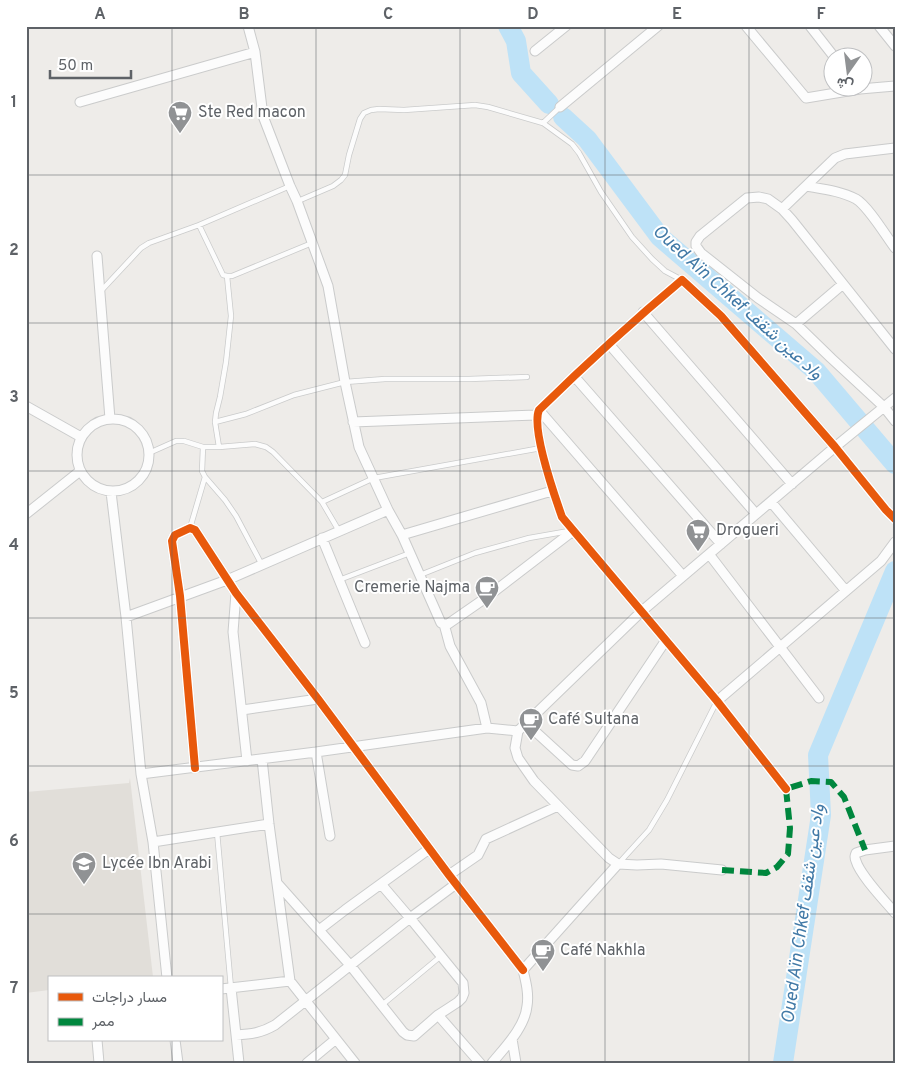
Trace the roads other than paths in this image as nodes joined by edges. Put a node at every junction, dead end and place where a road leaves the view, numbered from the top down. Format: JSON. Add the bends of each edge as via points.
{"nodes":[{"id":1,"x":248,"y":26,"type":"edge"},
{"id":2,"x":566,"y":26,"type":"edge"},
{"id":3,"x":658,"y":26,"type":"edge"},
{"id":4,"x":746,"y":26,"type":"edge"},
{"id":5,"x":810,"y":26,"type":"edge"},
{"id":6,"x":879,"y":26,"type":"edge"},
{"id":7,"x":895,"y":46,"type":"edge"},
{"id":8,"x":827,"y":48,"type":"edge"},
{"id":9,"x":535,"y":51,"type":"dead end"},
{"id":10,"x":255,"y":52,"type":"junction"},
{"id":11,"x":895,"y":86,"type":"edge"},
{"id":12,"x":874,"y":87,"type":"edge"},
{"id":13,"x":824,"y":95,"type":"edge"},
{"id":14,"x":80,"y":102,"type":"dead end"},
{"id":15,"x":560,"y":107,"type":"joint"},
{"id":16,"x":543,"y":123,"type":"junction"},
{"id":17,"x":895,"y":148,"type":"edge"},
{"id":18,"x":290,"y":186,"type":"junction"},
{"id":19,"x":806,"y":186,"type":"junction"},
{"id":20,"x":297,"y":201,"type":"junction"},
{"id":21,"x":782,"y":209,"type":"junction"},
{"id":22,"x":199,"y":225,"type":"junction"},
{"id":23,"x":313,"y":243,"type":"junction"},
{"id":24,"x":895,"y":248,"type":"edge"},
{"id":25,"x":97,"y":256,"type":"dead end"},
{"id":26,"x":227,"y":276,"type":"junction"},
{"id":27,"x":682,"y":280,"type":"junction"},
{"id":28,"x":843,"y":284,"type":"junction"},
{"id":29,"x":100,"y":292,"type":"junction"},
{"id":30,"x":643,"y":312,"type":"junction"},
{"id":31,"x":796,"y":324,"type":"junction"},
{"id":32,"x":609,"y":344,"type":"junction"},
{"id":33,"x":895,"y":349,"type":"edge"},
{"id":34,"x":574,"y":376,"type":"junction"},
{"id":35,"x":527,"y":377,"type":"dead end"},
{"id":36,"x":345,"y":382,"type":"junction"},
{"id":37,"x":895,"y":398,"type":"edge"},
{"id":38,"x":26,"y":406,"type":"edge"},
{"id":39,"x":884,"y":407,"type":"junction"},
{"id":40,"x":537,"y":412,"type":"junction"},
{"id":41,"x":110,"y":419,"type":"junction"},
{"id":42,"x":895,"y":421,"type":"edge"},
{"id":43,"x":215,"y":422,"type":"junction"},
{"id":44,"x":353,"y":422,"type":"junction"},
{"id":45,"x":81,"y":437,"type":"junction"},
{"id":46,"x":203,"y":447,"type":"junction"},
{"id":47,"x":835,"y":447,"type":"junction"},
{"id":48,"x":219,"y":448,"type":"junction"},
{"id":49,"x":541,"y":448,"type":"junction"},
{"id":50,"x":149,"y":453,"type":"junction"},
{"id":51,"x":80,"y":471,"type":"junction"},
{"id":52,"x":205,"y":477,"type":"junction"},
{"id":53,"x":374,"y":478,"type":"junction"},
{"id":54,"x":792,"y":484,"type":"junction"},
{"id":55,"x":552,"y":491,"type":"junction"},
{"id":56,"x":111,"y":492,"type":"junction"},
{"id":57,"x":322,"y":502,"type":"junction"},
{"id":58,"x":771,"y":502,"type":"junction"},
{"id":59,"x":388,"y":510,"type":"junction"},
{"id":60,"x":26,"y":514,"type":"edge"},
{"id":61,"x":756,"y":514,"type":"junction"},
{"id":62,"x":895,"y":519,"type":"edge"},
{"id":63,"x":190,"y":528,"type":"junction"},
{"id":64,"x":573,"y":530,"type":"junction"},
{"id":65,"x":339,"y":531,"type":"junction"},
{"id":66,"x":402,"y":534,"type":"junction"},
{"id":67,"x":322,"y":538,"type":"junction"},
{"id":68,"x":895,"y":542,"type":"edge"},
{"id":69,"x":721,"y":544,"type":"junction"},
{"id":70,"x":410,"y":553,"type":"junction"},
{"id":71,"x":709,"y":554,"type":"junction"},
{"id":72,"x":262,"y":565,"type":"junction"},
{"id":73,"x":420,"y":576,"type":"junction"},
{"id":74,"x":683,"y":576,"type":"junction"},
{"id":75,"x":227,"y":580,"type":"junction"},
{"id":76,"x":339,"y":580,"type":"junction"},
{"id":77,"x":846,"y":591,"type":"junction"},
{"id":78,"x":236,"y":594,"type":"junction"},
{"id":79,"x":180,"y":596,"type":"junction"},
{"id":80,"x":642,"y":611,"type":"junction"},
{"id":81,"x":126,"y":617,"type":"junction"},
{"id":82,"x":444,"y":624,"type":"junction"},
{"id":83,"x":666,"y":640,"type":"junction"},
{"id":84,"x":365,"y":643,"type":"dead end"},
{"id":85,"x":780,"y":648,"type":"junction"},
{"id":86,"x":819,"y":698,"type":"dead end"},
{"id":87,"x":318,"y":700,"type":"junction"},
{"id":88,"x":717,"y":701,"type":"junction"},
{"id":89,"x":242,"y":710,"type":"junction"},
{"id":90,"x":526,"y":723,"type":"junction"},
{"id":91,"x":487,"y":728,"type":"junction"},
{"id":92,"x":518,"y":731,"type":"junction"},
{"id":93,"x":353,"y":748,"type":"junction"},
{"id":94,"x":316,"y":752,"type":"junction"},
{"id":95,"x":262,"y":759,"type":"junction"},
{"id":96,"x":247,"y":761,"type":"junction"},
{"id":97,"x":195,"y":768,"type":"junction"},
{"id":98,"x":141,"y":774,"type":"junction"},
{"id":99,"x":786,"y":789,"type":"dead end"},
{"id":100,"x":558,"y":806,"type":"junction"},
{"id":101,"x":269,"y":824,"type":"junction"},
{"id":102,"x":217,"y":832,"type":"junction"},
{"id":103,"x":330,"y":836,"type":"dead end"},
{"id":104,"x":153,"y":842,"type":"junction"},
{"id":105,"x":895,"y":846,"type":"edge"},
{"id":106,"x":430,"y":849,"type":"junction"},
{"id":107,"x":618,"y":864,"type":"junction"},
{"id":108,"x":722,"y":870,"type":"dead end"},
{"id":109,"x":449,"y":875,"type":"junction"},
{"id":110,"x":277,"y":883,"type":"junction"},
{"id":111,"x":381,"y":884,"type":"junction"},
{"id":112,"x":456,"y":884,"type":"junction"},
{"id":113,"x":892,"y":902,"type":"edge"},
{"id":114,"x":895,"y":913,"type":"edge"},
{"id":115,"x":410,"y":918,"type":"junction"},
{"id":116,"x":319,"y":930,"type":"junction"},
{"id":117,"x":441,"y":956,"type":"junction"},
{"id":118,"x":350,"y":965,"type":"junction"},
{"id":119,"x":523,"y":970,"type":"junction"},
{"id":120,"x":167,"y":976,"type":"edge"},
{"id":121,"x":290,"y":981,"type":"junction"},
{"id":122,"x":226,"y":988,"type":"edge"},
{"id":123,"x":306,"y":1001,"type":"junction"},
{"id":124,"x":382,"y":1005,"type":"junction"},
{"id":125,"x":438,"y":1015,"type":"junction"},
{"id":126,"x":236,"y":1035,"type":"junction"},
{"id":127,"x":512,"y":1038,"type":"junction"},
{"id":128,"x":336,"y":1039,"type":"junction"},
{"id":129,"x":97,"y":1042,"type":"edge"},
{"id":130,"x":175,"y":1042,"type":"edge"},
{"id":131,"x":99,"y":1063,"type":"edge"},
{"id":132,"x":178,"y":1063,"type":"edge"},
{"id":133,"x":239,"y":1063,"type":"edge"},
{"id":134,"x":306,"y":1063,"type":"edge"},
{"id":135,"x":355,"y":1063,"type":"edge"},
{"id":136,"x":480,"y":1063,"type":"edge"},
{"id":137,"x":492,"y":1063,"type":"edge"},
{"id":138,"x":516,"y":1063,"type":"edge"}],
"edges":[{"from":1,"to":10,"type":"street"},
{"from":2,"to":9,"type":"street"},
{"from":3,"to":15,"type":"street"},
{"from":4,"to":13,"type":"street","via":[[806,98]]},
{"from":5,"to":8,"type":"street"},
{"from":6,"to":7,"type":"street"},
{"from":10,"to":14,"type":"street"},
{"from":10,"to":18,"type":"street","via":[[263,116]]},
{"from":11,"to":12,"type":"street"},
{"from":15,"to":16,"type":"lane"},
{"from":16,"to":20,"type":"lane","via":[[476,105],[372,110],[360,119],[341,180]]},
{"from":16,"to":27,"type":"lane","via":[[572,144],[632,237],[665,271]]},
{"from":17,"to":19,"type":"street","via":[[835,158]]},
{"from":18,"to":20,"type":"street"},
{"from":18,"to":22,"type":"lane"},
{"from":19,"to":21,"type":"street"},
{"from":19,"to":24,"type":"street","via":[[842,193],[858,200]]},
{"from":20,"to":23,"type":"street"},
{"from":21,"to":28,"type":"street"},
{"from":21,"to":31,"type":"street","via":[[768,199],[747,198],[700,236],[696,246],[758,298]]},
{"from":22,"to":26,"type":"lane","via":[[223,275]]},
{"from":22,"to":29,"type":"lane","via":[[141,248]]},
{"from":23,"to":26,"type":"lane"},
{"from":23,"to":36,"type":"street","via":[[328,286]]},
{"from":25,"to":29,"type":"street"},
{"from":26,"to":43,"type":"lane","via":[[231,316]]},
{"from":27,"to":30,"type":"street"},
{"from":27,"to":47,"type":"street","via":[[721,316]]},
{"from":28,"to":31,"type":"street"},
{"from":28,"to":33,"type":"street"},
{"from":29,"to":41,"type":"street"},
{"from":30,"to":32,"type":"street"},
{"from":30,"to":54,"type":"street"},
{"from":31,"to":39,"type":"street"},
{"from":32,"to":34,"type":"street"},
{"from":32,"to":61,"type":"street"},
{"from":34,"to":40,"type":"street"},
{"from":34,"to":69,"type":"street"},
{"from":35,"to":36,"type":"lane"},
{"from":36,"to":43,"type":"lane","via":[[294,395]]},
{"from":36,"to":44,"type":"street"},
{"from":37,"to":39,"type":"street"},
{"from":38,"to":45,"type":"street"},
{"from":39,"to":42,"type":"street"},
{"from":39,"to":47,"type":"street"},
{"from":40,"to":44,"type":"street"},
{"from":40,"to":49,"type":"street"},
{"from":40,"to":74,"type":"street"},
{"from":41,"to":45,"type":"street","via":[[94,424]]},
{"from":41,"to":50,"type":"street","via":[[123,420],[135,426],[144,436]]},
{"from":43,"to":48,"type":"lane"},
{"from":44,"to":53,"type":"street","via":[[359,447]]},
{"from":45,"to":51,"type":"street","via":[[76,454]]},
{"from":46,"to":48,"type":"lane"},
{"from":46,"to":50,"type":"lane","via":[[176,441]]},
{"from":46,"to":52,"type":"lane","via":[[202,471]]},
{"from":47,"to":54,"type":"street"},
{"from":47,"to":62,"type":"street"},
{"from":48,"to":57,"type":"lane","via":[[255,444],[266,447]]},
{"from":49,"to":53,"type":"lane"},
{"from":49,"to":55,"type":"street"},
{"from":50,"to":56,"type":"street","via":[[148,466],[139,481],[124,490]]},
{"from":51,"to":56,"type":"street","via":[[91,484]]},
{"from":51,"to":60,"type":"street"},
{"from":52,"to":63,"type":"lane"},
{"from":52,"to":72,"type":"lane","via":[[236,516]]},
{"from":53,"to":57,"type":"lane"},
{"from":53,"to":59,"type":"street"},
{"from":54,"to":58,"type":"street"},
{"from":55,"to":64,"type":"street","via":[[562,517]]},
{"from":55,"to":66,"type":"street"},
{"from":56,"to":81,"type":"street"},
{"from":57,"to":65,"type":"lane"},
{"from":58,"to":61,"type":"street"},
{"from":58,"to":77,"type":"street"},
{"from":59,"to":65,"type":"street"},
{"from":59,"to":66,"type":"street"},
{"from":61,"to":69,"type":"street"},
{"from":63,"to":75,"type":"street","via":[[195,530]]},
{"from":63,"to":79,"type":"street","via":[[175,535],[172,541]]},
{"from":64,"to":73,"type":"lane","via":[[475,553]]},
{"from":64,"to":80,"type":"street"},
{"from":64,"to":82,"type":"street","via":[[487,597]]},
{"from":65,"to":67,"type":"street"},
{"from":66,"to":70,"type":"street"},
{"from":67,"to":72,"type":"street"},
{"from":67,"to":76,"type":"street"},
{"from":68,"to":77,"type":"street","via":[[881,562]]},
{"from":69,"to":71,"type":"street"},
{"from":70,"to":73,"type":"street"},
{"from":70,"to":76,"type":"lane"},
{"from":71,"to":74,"type":"street"},
{"from":71,"to":85,"type":"street"},
{"from":72,"to":75,"type":"street"},
{"from":73,"to":82,"type":"street"},
{"from":74,"to":80,"type":"street"},
{"from":75,"to":78,"type":"street"},
{"from":75,"to":79,"type":"street"},
{"from":76,"to":84,"type":"street"},
{"from":77,"to":85,"type":"street"},
{"from":78,"to":87,"type":"street"},
{"from":78,"to":89,"type":"street","via":[[233,632]]},
{"from":79,"to":81,"type":"street"},
{"from":79,"to":97,"type":"street"},
{"from":80,"to":83,"type":"street"},
{"from":80,"to":90,"type":"street"},
{"from":81,"to":98,"type":"street"},
{"from":82,"to":91,"type":"street","via":[[450,646],[481,703]]},
{"from":83,"to":88,"type":"street"},
{"from":83,"to":90,"type":"street","via":[[585,761],[578,766],[572,765]]},
{"from":85,"to":86,"type":"street"},
{"from":85,"to":88,"type":"street"},
{"from":87,"to":89,"type":"street"},
{"from":87,"to":93,"type":"street"},
{"from":88,"to":99,"type":"street"},
{"from":88,"to":107,"type":"lane","via":[[668,800],[649,830]]},
{"from":89,"to":96,"type":"street"},
{"from":90,"to":92,"type":"street"},
{"from":91,"to":92,"type":"street"},
{"from":91,"to":93,"type":"street"},
{"from":92,"to":100,"type":"street","via":[[514,748],[518,758]]},
{"from":93,"to":94,"type":"street"},
{"from":93,"to":106,"type":"street"},
{"from":94,"to":95,"type":"street"},
{"from":94,"to":103,"type":"street"},
{"from":95,"to":96,"type":"street"},
{"from":95,"to":101,"type":"street"},
{"from":96,"to":97,"type":"street"},
{"from":97,"to":98,"type":"street"},
{"from":98,"to":104,"type":"street"},
{"from":100,"to":107,"type":"street"},
{"from":100,"to":109,"type":"street","via":[[486,839],[478,855]]},
{"from":101,"to":102,"type":"street"},
{"from":101,"to":110,"type":"street"},
{"from":102,"to":104,"type":"street"},
{"from":102,"to":122,"type":"lane"},
{"from":104,"to":120,"type":"street"},
{"from":105,"to":113,"type":"street","via":[[865,850],[855,856],[866,878]]},
{"from":106,"to":109,"type":"street"},
{"from":106,"to":111,"type":"street"},
{"from":107,"to":108,"type":"street"},
{"from":107,"to":119,"type":"street"},
{"from":109,"to":112,"type":"street"},
{"from":110,"to":116,"type":"street"},
{"from":110,"to":121,"type":"street"},
{"from":111,"to":115,"type":"street"},
{"from":111,"to":116,"type":"street"},
{"from":112,"to":115,"type":"street"},
{"from":112,"to":119,"type":"street"},
{"from":113,"to":114,"type":"street"},
{"from":115,"to":117,"type":"street"},
{"from":115,"to":118,"type":"street"},
{"from":116,"to":118,"type":"street"},
{"from":117,"to":124,"type":"lane"},
{"from":117,"to":125,"type":"street","via":[[463,983],[464,993],[458,1002]]},
{"from":118,"to":123,"type":"street"},
{"from":118,"to":124,"type":"street"},
{"from":119,"to":127,"type":"street","via":[[527,1009]]},
{"from":121,"to":122,"type":"street"},
{"from":121,"to":123,"type":"street"},
{"from":122,"to":126,"type":"street"},
{"from":123,"to":126,"type":"street","via":[[264,1032]]},
{"from":123,"to":128,"type":"street"},
{"from":124,"to":125,"type":"street","via":[[403,1032],[411,1036]]},
{"from":125,"to":136,"type":"street"},
{"from":126,"to":133,"type":"street"},
{"from":127,"to":137,"type":"street"},
{"from":127,"to":138,"type":"street"},
{"from":128,"to":134,"type":"street"},
{"from":128,"to":135,"type":"street"},
{"from":129,"to":131,"type":"street"},
{"from":130,"to":132,"type":"street"}]}
